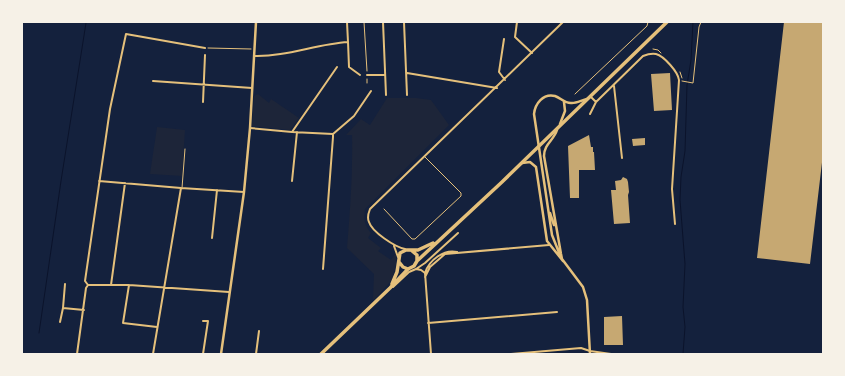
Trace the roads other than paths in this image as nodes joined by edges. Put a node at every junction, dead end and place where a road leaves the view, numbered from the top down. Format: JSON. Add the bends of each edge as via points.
{"nodes":[{"id":1,"x":256,"y":22,"type":"edge"},
{"id":2,"x":347,"y":22,"type":"edge"},
{"id":3,"x":383,"y":22,"type":"edge"},
{"id":4,"x":404,"y":22,"type":"edge"},
{"id":5,"x":517,"y":22,"type":"edge"},
{"id":6,"x":563,"y":22,"type":"edge"},
{"id":7,"x":648,"y":22,"type":"edge"},
{"id":8,"x":667,"y":22,"type":"edge"},
{"id":9,"x":504,"y":40,"type":"dead end"},
{"id":10,"x":348,"y":42,"type":"junction"},
{"id":11,"x":205,"y":48,"type":"road end"},
{"id":12,"x":532,"y":53,"type":"junction"},
{"id":13,"x":205,"y":54,"type":"dead end"},
{"id":14,"x":254,"y":56,"type":"junction"},
{"id":15,"x":337,"y":67,"type":"dead end"},
{"id":16,"x":407,"y":72,"type":"junction"},
{"id":17,"x":360,"y":75,"type":"dead end"},
{"id":18,"x":367,"y":75,"type":"road end"},
{"id":19,"x":385,"y":75,"type":"junction"},
{"id":20,"x":505,"y":80,"type":"junction"},
{"id":21,"x":153,"y":81,"type":"dead end"},
{"id":22,"x":204,"y":84,"type":"junction"},
{"id":23,"x":614,"y":85,"type":"junction"},
{"id":24,"x":252,"y":88,"type":"junction"},
{"id":25,"x":497,"y":88,"type":"junction"},
{"id":26,"x":372,"y":91,"type":"dead end"},
{"id":27,"x":574,"y":94,"type":"dead end"},
{"id":28,"x":386,"y":95,"type":"dead end"},
{"id":29,"x":407,"y":95,"type":"dead end"},
{"id":30,"x":589,"y":97,"type":"junction"},
{"id":31,"x":203,"y":102,"type":"dead end"},
{"id":32,"x":564,"y":102,"type":"junction"},
{"id":33,"x":596,"y":102,"type":"junction"},
{"id":34,"x":590,"y":114,"type":"dead end"},
{"id":35,"x":559,"y":126,"type":"junction"},
{"id":36,"x":250,"y":128,"type":"junction"},
{"id":37,"x":292,"y":132,"type":"junction"},
{"id":38,"x":297,"y":132,"type":"junction"},
{"id":39,"x":333,"y":134,"type":"junction"},
{"id":40,"x":185,"y":149,"type":"dead end"},
{"id":41,"x":425,"y":156,"type":"junction"},
{"id":42,"x":622,"y":158,"type":"dead end"},
{"id":43,"x":520,"y":164,"type":"junction"},
{"id":44,"x":292,"y":180,"type":"dead end"},
{"id":45,"x":99,"y":181,"type":"junction"},
{"id":46,"x":125,"y":183,"type":"junction"},
{"id":47,"x":181,"y":189,"type":"junction"},
{"id":48,"x":217,"y":190,"type":"junction"},
{"id":49,"x":244,"y":192,"type":"junction"},
{"id":50,"x":548,"y":207,"type":"junction"},
{"id":51,"x":384,"y":209,"type":"dead end"},
{"id":52,"x":675,"y":224,"type":"dead end"},
{"id":53,"x":458,"y":232,"type":"dead end"},
{"id":54,"x":557,"y":235,"type":"junction"},
{"id":55,"x":212,"y":238,"type":"dead end"},
{"id":56,"x":438,"y":241,"type":"junction"},
{"id":57,"x":558,"y":242,"type":"junction"},
{"id":58,"x":394,"y":245,"type":"junction"},
{"id":59,"x":549,"y":245,"type":"junction"},
{"id":60,"x":555,"y":245,"type":"junction"},
{"id":61,"x":410,"y":250,"type":"junction"},
{"id":62,"x":458,"y":252,"type":"junction"},
{"id":63,"x":399,"y":261,"type":"junction"},
{"id":64,"x":417,"y":261,"type":"junction"},
{"id":65,"x":565,"y":263,"type":"junction"},
{"id":66,"x":323,"y":269,"type":"dead end"},
{"id":67,"x":408,"y":269,"type":"junction"},
{"id":68,"x":416,"y":269,"type":"junction"},
{"id":69,"x":425,"y":273,"type":"junction"},
{"id":70,"x":425,"y":276,"type":"junction"},
{"id":71,"x":65,"y":284,"type":"dead end"},
{"id":72,"x":88,"y":285,"type":"junction"},
{"id":73,"x":111,"y":285,"type":"junction"},
{"id":74,"x":130,"y":285,"type":"junction"},
{"id":75,"x":165,"y":287,"type":"junction"},
{"id":76,"x":390,"y":288,"type":"junction"},
{"id":77,"x":229,"y":292,"type":"junction"},
{"id":78,"x":386,"y":292,"type":"junction"},
{"id":79,"x":63,"y":308,"type":"junction"},
{"id":80,"x":84,"y":310,"type":"junction"},
{"id":81,"x":557,"y":312,"type":"dead end"},
{"id":82,"x":203,"y":321,"type":"dead end"},
{"id":83,"x":60,"y":322,"type":"dead end"},
{"id":84,"x":428,"y":323,"type":"junction"},
{"id":85,"x":157,"y":327,"type":"junction"},
{"id":86,"x":259,"y":330,"type":"dead end"},
{"id":87,"x":590,"y":353,"type":"edge"},
{"id":88,"x":78,"y":354,"type":"edge"},
{"id":89,"x":153,"y":354,"type":"edge"},
{"id":90,"x":203,"y":354,"type":"edge"},
{"id":91,"x":221,"y":354,"type":"edge"},
{"id":92,"x":256,"y":354,"type":"edge"},
{"id":93,"x":321,"y":354,"type":"edge"},
{"id":94,"x":431,"y":354,"type":"edge"},
{"id":95,"x":511,"y":354,"type":"edge"},
{"id":96,"x":611,"y":354,"type":"edge"}],
"edges":[{"from":1,"to":14,"type":"street"},
{"from":2,"to":10,"type":"street"},
{"from":3,"to":19,"type":"street"},
{"from":4,"to":16,"type":"street"},
{"from":5,"to":12,"type":"street","via":[[515,37]]},
{"from":6,"to":12,"type":"street"},
{"from":7,"to":27,"type":"lane","via":[[647,26]]},
{"from":8,"to":30,"type":"main road"},
{"from":9,"to":20,"type":"street","via":[[499,72]]},
{"from":10,"to":14,"type":"street","via":[[330,43],[268,56]]},
{"from":10,"to":17,"type":"street","via":[[349,67]]},
{"from":11,"to":45,"type":"street","via":[[126,34],[110,109]]},
{"from":12,"to":20,"type":"street"},
{"from":13,"to":22,"type":"street"},
{"from":14,"to":24,"type":"street"},
{"from":15,"to":37,"type":"street"},
{"from":16,"to":25,"type":"street"},
{"from":16,"to":29,"type":"street"},
{"from":18,"to":19,"type":"street"},
{"from":19,"to":28,"type":"street"},
{"from":20,"to":25,"type":"street"},
{"from":21,"to":22,"type":"street"},
{"from":22,"to":24,"type":"street"},
{"from":22,"to":31,"type":"street"},
{"from":23,"to":33,"type":"street"},
{"from":23,"to":42,"type":"street"},
{"from":23,"to":52,"type":"street","via":[[648,54],[660,56],[677,73],[679,80],[672,189]]},
{"from":24,"to":36,"type":"street"},
{"from":25,"to":41,"type":"street"},
{"from":26,"to":39,"type":"street","via":[[354,116]]},
{"from":30,"to":32,"type":"street","via":[[572,103]]},
{"from":30,"to":33,"type":"street"},
{"from":30,"to":35,"type":"main road"},
{"from":32,"to":35,"type":"street","via":[[565,111]]},
{"from":32,"to":50,"type":"street","via":[[555,96],[544,97],[536,106],[534,114]]},
{"from":33,"to":34,"type":"street"},
{"from":35,"to":43,"type":"main road"},
{"from":35,"to":54,"type":"street","via":[[544,153]]},
{"from":36,"to":37,"type":"street"},
{"from":36,"to":49,"type":"street"},
{"from":37,"to":38,"type":"street"},
{"from":38,"to":39,"type":"street"},
{"from":38,"to":44,"type":"street"},
{"from":39,"to":66,"type":"street"},
{"from":40,"to":47,"type":"lane"},
{"from":41,"to":51,"type":"lane","via":[[461,194],[415,240]]},
{"from":41,"to":58,"type":"street","via":[[370,209],[368,214],[368,221],[373,229]]},
{"from":43,"to":56,"type":"main road"},
{"from":43,"to":59,"type":"street","via":[[530,162],[536,167]]},
{"from":45,"to":46,"type":"street"},
{"from":45,"to":72,"type":"street","via":[[85,281]]},
{"from":46,"to":47,"type":"street"},
{"from":46,"to":73,"type":"street"},
{"from":47,"to":48,"type":"street"},
{"from":47,"to":75,"type":"street"},
{"from":48,"to":49,"type":"street"},
{"from":48,"to":55,"type":"street"},
{"from":49,"to":77,"type":"street"},
{"from":50,"to":54,"type":"street"},
{"from":50,"to":60,"type":"street"},
{"from":53,"to":68,"type":"street"},
{"from":54,"to":57,"type":"street"},
{"from":56,"to":61,"type":"main road","via":[[424,248]]},
{"from":56,"to":64,"type":"main road"},
{"from":57,"to":60,"type":"street"},
{"from":57,"to":65,"type":"street"},
{"from":58,"to":61,"type":"street"},
{"from":58,"to":63,"type":"street"},
{"from":59,"to":60,"type":"street"},
{"from":59,"to":62,"type":"street"},
{"from":59,"to":65,"type":"street"},
{"from":60,"to":65,"type":"street"},
{"from":61,"to":63,"type":"main road","via":[[403,251]]},
{"from":61,"to":64,"type":"main road","via":[[416,255]]},
{"from":62,"to":69,"type":"street","via":[[442,253],[428,265]]},
{"from":62,"to":70,"type":"street","via":[[443,255],[430,267]]},
{"from":63,"to":67,"type":"main road"},
{"from":63,"to":76,"type":"main road"},
{"from":64,"to":67,"type":"main road"},
{"from":65,"to":87,"type":"street","via":[[583,287],[588,300]]},
{"from":67,"to":76,"type":"main road"},
{"from":68,"to":69,"type":"street"},
{"from":68,"to":78,"type":"street"},
{"from":69,"to":70,"type":"street"},
{"from":70,"to":84,"type":"street"},
{"from":71,"to":79,"type":"street"},
{"from":72,"to":73,"type":"street"},
{"from":72,"to":80,"type":"street"},
{"from":73,"to":74,"type":"street"},
{"from":74,"to":75,"type":"street"},
{"from":74,"to":85,"type":"street","via":[[123,323]]},
{"from":75,"to":77,"type":"street"},
{"from":75,"to":85,"type":"street"},
{"from":76,"to":78,"type":"main road"},
{"from":77,"to":91,"type":"street"},
{"from":78,"to":93,"type":"main road"},
{"from":79,"to":80,"type":"street"},
{"from":79,"to":83,"type":"street"},
{"from":80,"to":88,"type":"street"},
{"from":81,"to":84,"type":"street"},
{"from":82,"to":90,"type":"street","via":[[208,321]]},
{"from":84,"to":94,"type":"street"},
{"from":85,"to":89,"type":"street"},
{"from":86,"to":92,"type":"street"},
{"from":87,"to":95,"type":"street","via":[[581,348]]},
{"from":87,"to":96,"type":"street"}]}
